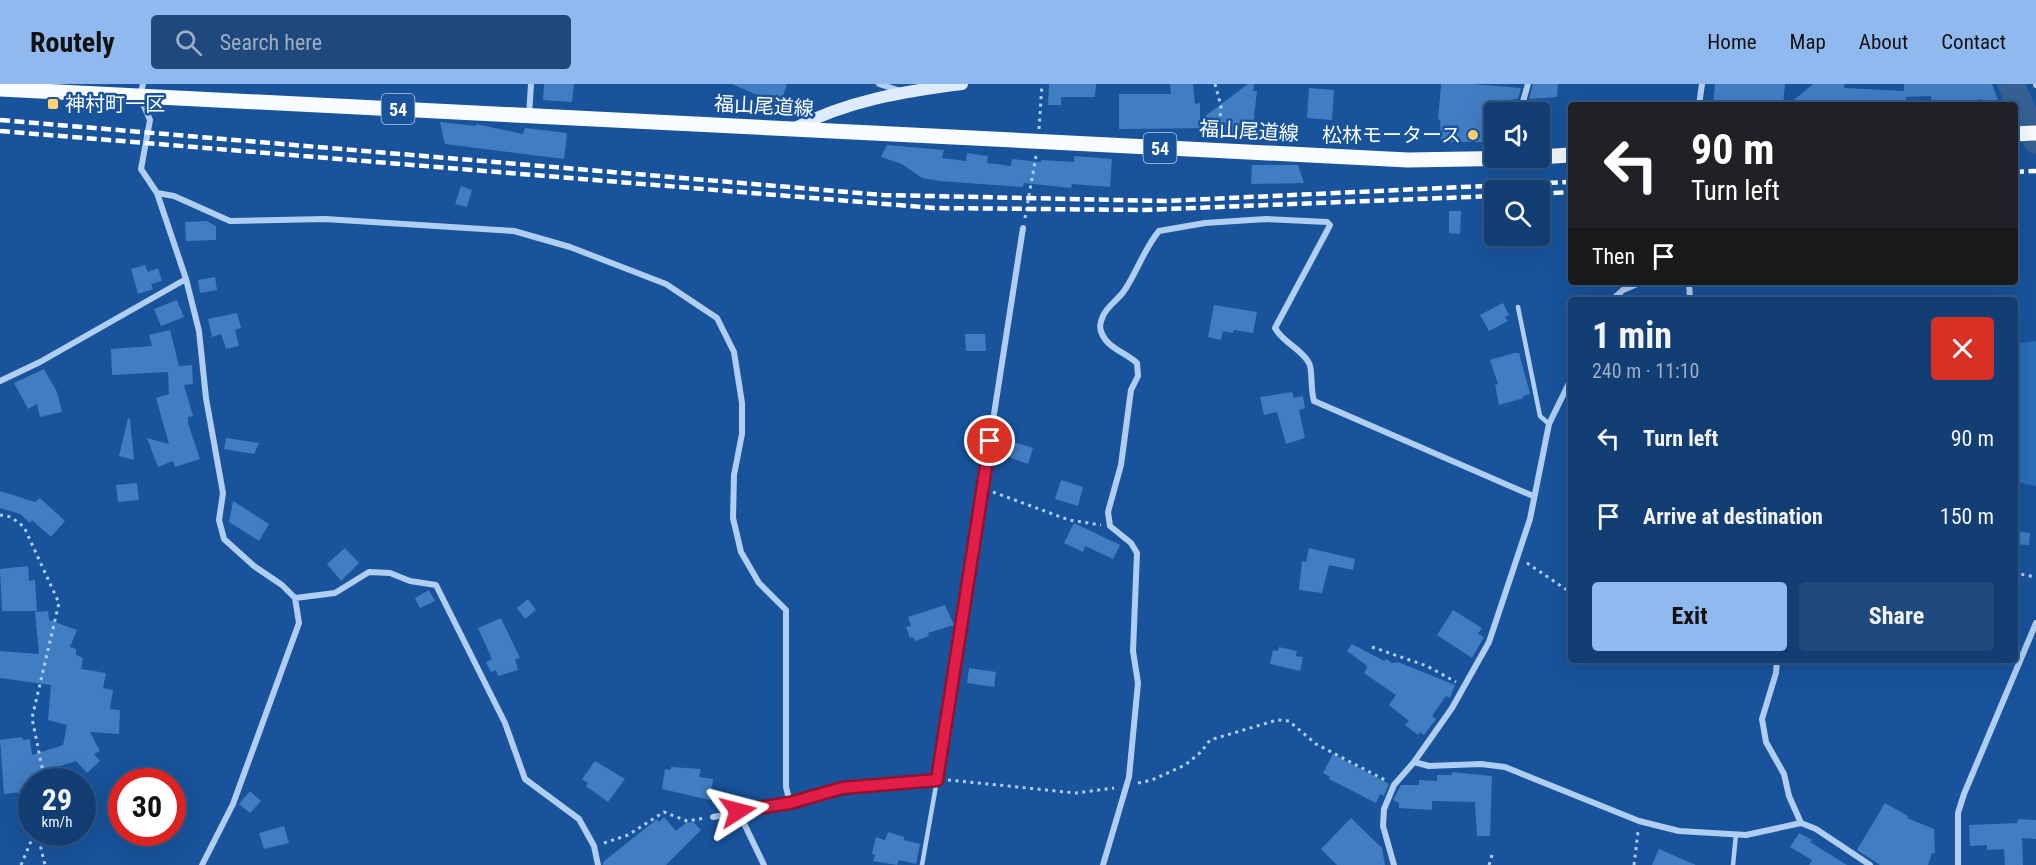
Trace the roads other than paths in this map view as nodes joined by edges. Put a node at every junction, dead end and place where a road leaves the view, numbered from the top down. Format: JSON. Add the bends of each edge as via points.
{"nodes":[{"id":1,"x":531,"y":84,"type":"edge"},
{"id":2,"x":879,"y":84,"type":"edge"},
{"id":3,"x":962,"y":84,"type":"edge"},
{"id":4,"x":1528,"y":84,"type":"edge"},
{"id":5,"x":1702,"y":84,"type":"edge"},
{"id":6,"x":0,"y":89,"type":"edge"},
{"id":7,"x":142,"y":91,"type":"edge"},
{"id":8,"x":902,"y":92,"type":"junction"},
{"id":9,"x":1523,"y":102,"type":"edge"},
{"id":10,"x":1699,"y":102,"type":"edge"},
{"id":11,"x":529,"y":116,"type":"junction"},
{"id":12,"x":795,"y":128,"type":"junction"},
{"id":13,"x":1568,"y":155,"type":"edge"},
{"id":14,"x":1550,"y":156,"type":"edge"},
{"id":15,"x":1484,"y":158,"type":"edge"},
{"id":16,"x":157,"y":193,"type":"junction"},
{"id":17,"x":1023,"y":228,"type":"road end"},
{"id":18,"x":186,"y":279,"type":"junction"},
{"id":19,"x":1635,"y":285,"type":"edge"},
{"id":20,"x":1615,"y":297,"type":"edge"},
{"id":21,"x":1518,"y":307,"type":"dead end"},
{"id":22,"x":0,"y":381,"type":"edge"},
{"id":23,"x":1568,"y":390,"type":"edge"},
{"id":24,"x":1549,"y":424,"type":"junction"},
{"id":25,"x":1533,"y":496,"type":"junction"},
{"id":26,"x":295,"y":598,"type":"junction"},
{"id":27,"x":2036,"y":623,"type":"edge"},
{"id":28,"x":1777,"y":663,"type":"edge"},
{"id":29,"x":1414,"y":762,"type":"junction"},
{"id":30,"x":937,"y":780,"type":"junction"},
{"id":31,"x":790,"y":803,"type":"junction"},
{"id":32,"x":738,"y":811,"type":"junction"},
{"id":33,"x":713,"y":817,"type":"road end"},
{"id":34,"x":1801,"y":823,"type":"junction"},
{"id":35,"x":1736,"y":834,"type":"junction"},
{"id":36,"x":202,"y":865,"type":"edge"},
{"id":37,"x":598,"y":865,"type":"edge"},
{"id":38,"x":764,"y":865,"type":"edge"},
{"id":39,"x":922,"y":865,"type":"edge"},
{"id":40,"x":1103,"y":865,"type":"edge"},
{"id":41,"x":1394,"y":865,"type":"edge"},
{"id":42,"x":1733,"y":865,"type":"edge"},
{"id":43,"x":1870,"y":865,"type":"edge"},
{"id":44,"x":1958,"y":865,"type":"edge"}],
"edges":[{"from":1,"to":11,"type":"street"},
{"from":2,"to":8,"type":"street"},
{"from":3,"to":8,"type":"main road"},
{"from":4,"to":9,"type":"street"},
{"from":5,"to":10,"type":"street"},
{"from":6,"to":7,"type":"main road","name":"福山尾道線","number":"54"},
{"from":7,"to":11,"type":"main road","name":"福山尾道線","number":"54"},
{"from":7,"to":16,"type":"street","via":[[150,120],[141,169]]},
{"from":8,"to":12,"type":"main road","via":[[822,115]]},
{"from":11,"to":12,"type":"main road","name":"福山尾道線","number":"54"},
{"from":12,"to":15,"type":"main road","name":"福山尾道線","number":"54","via":[[1408,160]]},
{"from":13,"to":14,"type":"main road"},
{"from":16,"to":18,"type":"street"},
{"from":16,"to":31,"type":"street","via":[[174,196],[230,221],[325,219],[514,231],[570,247],[666,284],[717,318],[734,352],[742,403],[733,518],[741,552],[759,583],[786,610],[786,787]]},
{"from":17,"to":30,"type":"street"},
{"from":18,"to":22,"type":"street"},
{"from":18,"to":26,"type":"street","via":[[199,331],[223,493],[219,520],[224,539]]},
{"from":19,"to":20,"type":"street"},
{"from":21,"to":24,"type":"lane","via":[[1540,416]]},
{"from":23,"to":24,"type":"street"},
{"from":24,"to":25,"type":"street"},
{"from":25,"to":29,"type":"street","via":[[1519,556],[1489,642]]},
{"from":25,"to":40,"type":"street","via":[[1314,401],[1308,361],[1275,328],[1328,230],[1327,222],[1266,219],[1159,231],[1100,325],[1103,337],[1113,348],[1127,353],[1137,363],[1138,376],[1131,390],[1121,465],[1108,512],[1110,526],[1137,553],[1133,651],[1138,683],[1127,784]]},
{"from":26,"to":36,"type":"street","via":[[299,622],[288,654],[232,804]]},
{"from":26,"to":37,"type":"street","via":[[335,593],[369,572],[390,573],[436,585],[505,723],[525,779],[579,819],[594,846]]},
{"from":27,"to":44,"type":"street","via":[[1964,794],[1958,813]]},
{"from":28,"to":34,"type":"street","via":[[1762,719],[1766,742],[1784,774]]},
{"from":29,"to":35,"type":"street","via":[[1429,766],[1505,767],[1639,821],[1679,831]]},
{"from":29,"to":41,"type":"street","via":[[1394,785],[1384,809],[1383,826]]},
{"from":30,"to":31,"type":"street","via":[[842,788]]},
{"from":30,"to":39,"type":"lane"},
{"from":31,"to":32,"type":"street"},
{"from":32,"to":33,"type":"street"},
{"from":32,"to":38,"type":"street"},
{"from":34,"to":35,"type":"street"},
{"from":34,"to":43,"type":"street"},
{"from":35,"to":42,"type":"lane"}]}
